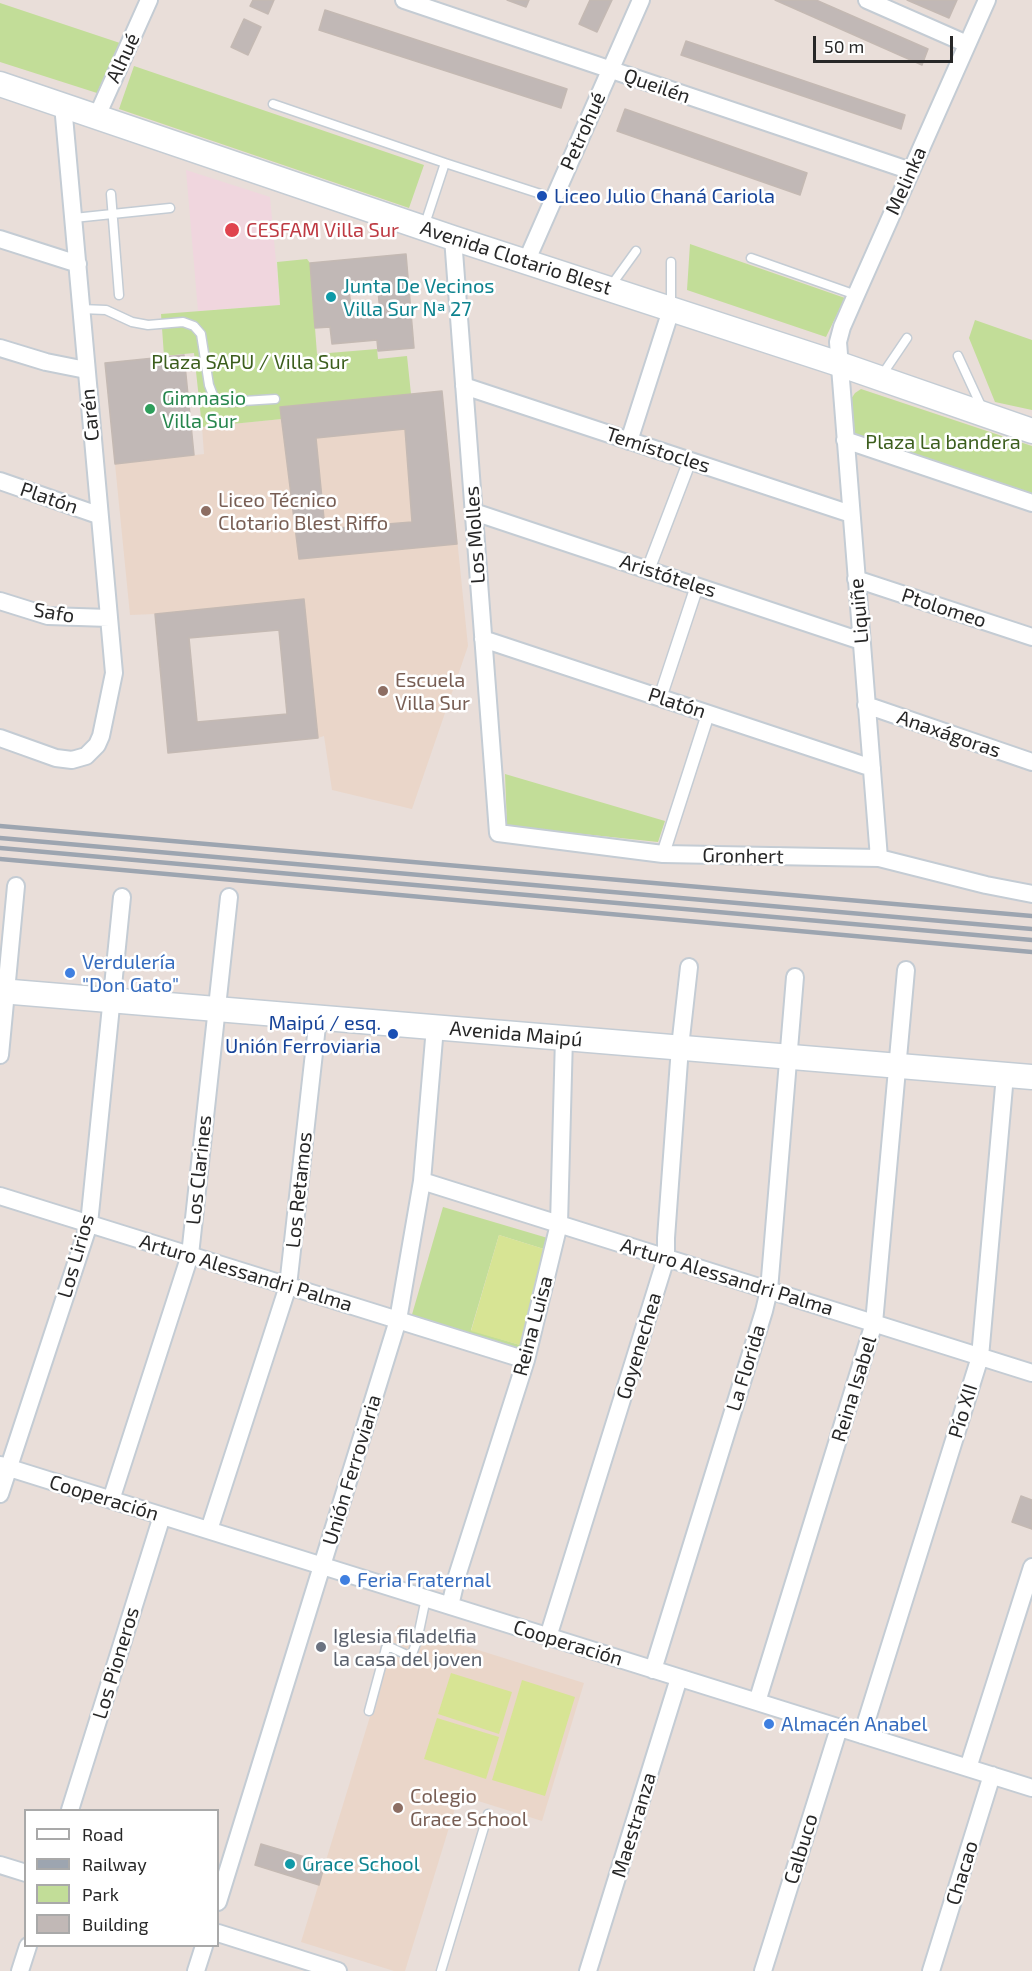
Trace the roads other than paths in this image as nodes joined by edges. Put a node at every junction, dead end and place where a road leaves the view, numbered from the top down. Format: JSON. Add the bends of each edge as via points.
{"nodes":[{"id":1,"x":149,"y":0,"type":"edge"},
{"id":2,"x":404,"y":0,"type":"edge"},
{"id":3,"x":640,"y":0,"type":"edge"},
{"id":4,"x":867,"y":0,"type":"edge"},
{"id":5,"x":987,"y":0,"type":"edge"},
{"id":6,"x":967,"y":44,"type":"junction"},
{"id":7,"x":610,"y":70,"type":"junction"},
{"id":8,"x":0,"y":84,"type":"edge"},
{"id":9,"x":273,"y":104,"type":"dead end"},
{"id":10,"x":63,"y":105,"type":"junction"},
{"id":11,"x":97,"y":116,"type":"junction"},
{"id":12,"x":445,"y":163,"type":"junction"},
{"id":13,"x":911,"y":171,"type":"junction"},
{"id":14,"x":111,"y":194,"type":"dead end"},
{"id":15,"x":553,"y":198,"type":"junction"},
{"id":16,"x":170,"y":208,"type":"dead end"},
{"id":17,"x":113,"y":214,"type":"junction"},
{"id":18,"x":74,"y":218,"type":"junction"},
{"id":19,"x":423,"y":227,"type":"junction"},
{"id":20,"x":453,"y":238,"type":"junction"},
{"id":21,"x":0,"y":239,"type":"edge"},
{"id":22,"x":636,"y":251,"type":"dead end"},
{"id":23,"x":751,"y":258,"type":"dead end"},
{"id":24,"x":526,"y":262,"type":"junction"},
{"id":25,"x":671,"y":262,"type":"dead end"},
{"id":26,"x":78,"y":264,"type":"junction"},
{"id":27,"x":608,"y":289,"type":"junction"},
{"id":28,"x":119,"y":295,"type":"dead end"},
{"id":29,"x":856,"y":295,"type":"junction"},
{"id":30,"x":81,"y":309,"type":"junction"},
{"id":31,"x":671,"y":310,"type":"junction"},
{"id":32,"x":907,"y":338,"type":"dead end"},
{"id":33,"x":0,"y":348,"type":"edge"},
{"id":34,"x":958,"y":356,"type":"dead end"},
{"id":35,"x":839,"y":364,"type":"junction"},
{"id":36,"x":86,"y":370,"type":"junction"},
{"id":37,"x":880,"y":378,"type":"junction"},
{"id":38,"x":464,"y":386,"type":"junction"},
{"id":39,"x":275,"y":399,"type":"dead end"},
{"id":40,"x":985,"y":414,"type":"junction"},
{"id":41,"x":1032,"y":431,"type":"edge"},
{"id":42,"x":845,"y":440,"type":"junction"},
{"id":43,"x":629,"y":441,"type":"junction"},
{"id":44,"x":690,"y":460,"type":"junction"},
{"id":45,"x":0,"y":481,"type":"edge"},
{"id":46,"x":1032,"y":503,"type":"edge"},
{"id":47,"x":474,"y":512,"type":"junction"},
{"id":48,"x":98,"y":514,"type":"junction"},
{"id":49,"x":851,"y":514,"type":"junction"},
{"id":50,"x":648,"y":570,"type":"junction"},
{"id":51,"x":856,"y":579,"type":"junction"},
{"id":52,"x":697,"y":586,"type":"junction"},
{"id":53,"x":0,"y":601,"type":"edge"},
{"id":54,"x":109,"y":618,"type":"junction"},
{"id":55,"x":1032,"y":637,"type":"edge"},
{"id":56,"x":483,"y":639,"type":"junction"},
{"id":57,"x":861,"y":641,"type":"junction"},
{"id":58,"x":660,"y":698,"type":"junction"},
{"id":59,"x":866,"y":705,"type":"junction"},
{"id":60,"x":708,"y":714,"type":"junction"},
{"id":61,"x":0,"y":738,"type":"edge"},
{"id":62,"x":1032,"y":762,"type":"edge"},
{"id":63,"x":872,"y":768,"type":"junction"},
{"id":64,"x":498,"y":833,"type":"joint"},
{"id":65,"x":663,"y":854,"type":"junction"},
{"id":66,"x":879,"y":858,"type":"junction"},
{"id":67,"x":16,"y":886,"type":"dead end"},
{"id":68,"x":1032,"y":894,"type":"edge"},
{"id":69,"x":122,"y":897,"type":"dead end"},
{"id":70,"x":229,"y":897,"type":"dead end"},
{"id":71,"x":688,"y":967,"type":"dead end"},
{"id":72,"x":906,"y":970,"type":"dead end"},
{"id":73,"x":795,"y":977,"type":"dead end"},
{"id":74,"x":3,"y":991,"type":"edge"},
{"id":75,"x":111,"y":1000,"type":"junction"},
{"id":76,"x":216,"y":1009,"type":"junction"},
{"id":77,"x":318,"y":1017,"type":"junction"},
{"id":78,"x":435,"y":1027,"type":"junction"},
{"id":79,"x":564,"y":1038,"type":"junction"},
{"id":80,"x":680,"y":1047,"type":"junction"},
{"id":81,"x":0,"y":1055,"type":"edge"},
{"id":82,"x":787,"y":1056,"type":"junction"},
{"id":83,"x":898,"y":1066,"type":"junction"},
{"id":84,"x":1005,"y":1075,"type":"junction"},
{"id":85,"x":1032,"y":1077,"type":"edge"},
{"id":86,"x":422,"y":1181,"type":"junction"},
{"id":87,"x":0,"y":1196,"type":"edge"},
{"id":88,"x":89,"y":1224,"type":"junction"},
{"id":89,"x":559,"y":1224,"type":"junction"},
{"id":90,"x":190,"y":1256,"type":"junction"},
{"id":91,"x":666,"y":1258,"type":"junction"},
{"id":92,"x":288,"y":1286,"type":"junction"},
{"id":93,"x":768,"y":1290,"type":"junction"},
{"id":94,"x":398,"y":1320,"type":"junction"},
{"id":95,"x":874,"y":1323,"type":"junction"},
{"id":96,"x":980,"y":1357,"type":"junction"},
{"id":97,"x":526,"y":1360,"type":"junction"},
{"id":98,"x":1032,"y":1373,"type":"edge"},
{"id":99,"x":4,"y":1467,"type":"edge"},
{"id":100,"x":0,"y":1494,"type":"edge"},
{"id":101,"x":111,"y":1500,"type":"junction"},
{"id":102,"x":162,"y":1516,"type":"junction"},
{"id":103,"x":208,"y":1530,"type":"junction"},
{"id":104,"x":322,"y":1566,"type":"junction"},
{"id":105,"x":1032,"y":1567,"type":"edge"},
{"id":106,"x":426,"y":1598,"type":"junction"},
{"id":107,"x":450,"y":1606,"type":"junction"},
{"id":108,"x":548,"y":1637,"type":"junction"},
{"id":109,"x":653,"y":1670,"type":"junction"},
{"id":110,"x":679,"y":1678,"type":"junction"},
{"id":111,"x":757,"y":1702,"type":"junction"},
{"id":112,"x":369,"y":1711,"type":"dead end"},
{"id":113,"x":839,"y":1728,"type":"junction"},
{"id":114,"x":862,"y":1735,"type":"junction"},
{"id":115,"x":968,"y":1768,"type":"junction"},
{"id":116,"x":992,"y":1775,"type":"junction"},
{"id":117,"x":1032,"y":1788,"type":"edge"},
{"id":118,"x":70,"y":1809,"type":"edge"},
{"id":119,"x":488,"y":1814,"type":"dead end"},
{"id":120,"x":0,"y":1865,"type":"edge"},
{"id":121,"x":24,"y":1872,"type":"edge"},
{"id":122,"x":219,"y":1899,"type":"edge"},
{"id":123,"x":219,"y":1933,"type":"edge"},
{"id":124,"x":28,"y":1947,"type":"edge"},
{"id":125,"x":204,"y":1947,"type":"edge"},
{"id":126,"x":20,"y":1971,"type":"edge"},
{"id":127,"x":196,"y":1971,"type":"edge"},
{"id":128,"x":338,"y":1971,"type":"edge"},
{"id":129,"x":441,"y":1971,"type":"edge"},
{"id":130,"x":588,"y":1971,"type":"edge"},
{"id":131,"x":763,"y":1971,"type":"edge"},
{"id":132,"x":931,"y":1971,"type":"edge"}],
"edges":[{"from":1,"to":11,"type":"street","name":"Alhué"},
{"from":2,"to":7,"type":"street","name":"Queilén"},
{"from":3,"to":7,"type":"street","name":"Petrohué"},
{"from":4,"to":6,"type":"street"},
{"from":5,"to":6,"type":"street","name":"Melinka"},
{"from":6,"to":13,"type":"street","name":"Melinka"},
{"from":7,"to":13,"type":"street","name":"Queilén"},
{"from":7,"to":15,"type":"street","name":"Petrohué"},
{"from":8,"to":10,"type":"main road","name":"Avenida Clotario Blest"},
{"from":9,"to":12,"type":"lane"},
{"from":10,"to":11,"type":"main road","name":"Avenida Clotario Blest"},
{"from":10,"to":18,"type":"street","name":"Carén"},
{"from":11,"to":19,"type":"main road","name":"Avenida Clotario Blest"},
{"from":12,"to":15,"type":"lane"},
{"from":12,"to":19,"type":"lane"},
{"from":13,"to":29,"type":"street","name":"Melinka"},
{"from":14,"to":17,"type":"lane"},
{"from":15,"to":24,"type":"street","name":"Petrohué"},
{"from":16,"to":17,"type":"lane"},
{"from":17,"to":18,"type":"lane"},
{"from":17,"to":28,"type":"lane"},
{"from":18,"to":26,"type":"street","name":"Carén"},
{"from":19,"to":20,"type":"main road","name":"Avenida Clotario Blest"},
{"from":20,"to":24,"type":"main road","name":"Avenida Clotario Blest"},
{"from":20,"to":38,"type":"street","name":"Los Molles"},
{"from":21,"to":26,"type":"street"},
{"from":22,"to":27,"type":"lane"},
{"from":23,"to":29,"type":"lane"},
{"from":24,"to":27,"type":"main road","name":"Avenida Clotario Blest"},
{"from":25,"to":31,"type":"lane"},
{"from":26,"to":30,"type":"street","name":"Carén"},
{"from":27,"to":31,"type":"main road","name":"Avenida Clotario Blest"},
{"from":29,"to":35,"type":"street","name":"Melinka","via":[[840,334]]},
{"from":30,"to":36,"type":"street","name":"Carén"},
{"from":30,"to":39,"type":"lane","via":[[106,310],[148,325],[183,322],[194,326],[201,334],[208,385],[214,398],[227,402]]},
{"from":31,"to":35,"type":"main road","name":"Avenida Clotario Blest"},
{"from":31,"to":43,"type":"street"},
{"from":32,"to":37,"type":"lane"},
{"from":33,"to":36,"type":"street"},
{"from":34,"to":40,"type":"lane"},
{"from":35,"to":37,"type":"main road","name":"Avenida Clotario Blest"},
{"from":35,"to":42,"type":"street","name":"Liquiñe"},
{"from":36,"to":48,"type":"street","name":"Carén"},
{"from":37,"to":40,"type":"main road","name":"Avenida Clotario Blest"},
{"from":38,"to":43,"type":"street","name":"Temístocles"},
{"from":38,"to":47,"type":"street","name":"Los Molles"},
{"from":40,"to":41,"type":"main road","name":"Avenida Clotario Blest"},
{"from":42,"to":46,"type":"street"},
{"from":42,"to":49,"type":"street","name":"Liquiñe"},
{"from":43,"to":44,"type":"street","name":"Temístocles"},
{"from":44,"to":49,"type":"street","name":"Temístocles"},
{"from":44,"to":50,"type":"street"},
{"from":45,"to":48,"type":"street","name":"Platón"},
{"from":47,"to":50,"type":"street","name":"Aristóteles"},
{"from":47,"to":56,"type":"street","name":"Los Molles"},
{"from":48,"to":54,"type":"street","name":"Carén"},
{"from":49,"to":51,"type":"street","name":"Liquiñe"},
{"from":50,"to":52,"type":"street","name":"Aristóteles"},
{"from":51,"to":55,"type":"street","name":"Ptolomeo"},
{"from":51,"to":57,"type":"street","name":"Liquiñe"},
{"from":52,"to":57,"type":"street","name":"Aristóteles"},
{"from":52,"to":58,"type":"street"},
{"from":53,"to":54,"type":"street","name":"Safo","via":[[48,616]]},
{"from":54,"to":61,"type":"street","name":"Carén","via":[[114,673],[105,724],[92,751],[72,760],[56,758]]},
{"from":56,"to":58,"type":"street","name":"Platón"},
{"from":56,"to":64,"type":"street","name":"Los Molles"},
{"from":57,"to":59,"type":"street","name":"Liquiñe"},
{"from":58,"to":60,"type":"street","name":"Platón"},
{"from":59,"to":62,"type":"street","name":"Anaxágoras"},
{"from":59,"to":63,"type":"street","name":"Liquiñe"},
{"from":60,"to":63,"type":"street","name":"Platón"},
{"from":60,"to":65,"type":"street"},
{"from":63,"to":66,"type":"street","name":"Liquiñe"},
{"from":64,"to":65,"type":"street","name":"Gronhert"},
{"from":65,"to":66,"type":"street","name":"Gronhert"},
{"from":66,"to":68,"type":"street","name":"Gronhert"},
{"from":67,"to":74,"type":"street"},
{"from":69,"to":75,"type":"street","name":"Los Lirios"},
{"from":70,"to":76,"type":"street","name":"Los Clarines"},
{"from":71,"to":80,"type":"street","name":"Goyenechea"},
{"from":72,"to":83,"type":"street","name":"Reina Isabel"},
{"from":73,"to":82,"type":"street","name":"La Florida"},
{"from":74,"to":75,"type":"main road","name":"Avenida Maipú"},
{"from":74,"to":81,"type":"street"},
{"from":75,"to":76,"type":"main road","name":"Avenida Maipú"},
{"from":75,"to":88,"type":"street","name":"Los Lirios"},
{"from":76,"to":77,"type":"main road","name":"Avenida Maipú"},
{"from":76,"to":90,"type":"street","name":"Los Clarines"},
{"from":77,"to":78,"type":"main road","name":"Avenida Maipú"},
{"from":77,"to":92,"type":"street","name":"Los Retamos"},
{"from":78,"to":79,"type":"main road","name":"Avenida Maipú"},
{"from":78,"to":86,"type":"street","name":"Unión Ferroviaria"},
{"from":79,"to":80,"type":"main road","name":"Avenida Maipú"},
{"from":79,"to":89,"type":"street","name":"Reina Luisa"},
{"from":80,"to":82,"type":"main road","name":"Avenida Maipú"},
{"from":80,"to":91,"type":"street","name":"Goyenechea"},
{"from":82,"to":83,"type":"main road","name":"Avenida Maipú"},
{"from":82,"to":93,"type":"street","name":"La Florida"},
{"from":83,"to":84,"type":"main road","name":"Avenida Maipú"},
{"from":83,"to":95,"type":"street","name":"Reina Isabel"},
{"from":84,"to":85,"type":"main road","name":"Avenida Maipú"},
{"from":84,"to":96,"type":"street","name":"Pío XII"},
{"from":86,"to":89,"type":"street","name":"Arturo Alessandri Palma"},
{"from":86,"to":94,"type":"street","name":"Unión Ferroviaria"},
{"from":87,"to":88,"type":"street","name":"Arturo Alessandri Palma"},
{"from":88,"to":90,"type":"street","name":"Arturo Alessandri Palma"},
{"from":88,"to":99,"type":"street","name":"Los Lirios"},
{"from":89,"to":91,"type":"street","name":"Arturo Alessandri Palma"},
{"from":89,"to":97,"type":"street","name":"Reina Luisa"},
{"from":90,"to":92,"type":"street","name":"Arturo Alessandri Palma"},
{"from":90,"to":101,"type":"street","name":"Los Clarines"},
{"from":91,"to":93,"type":"street","name":"Arturo Alessandri Palma"},
{"from":91,"to":108,"type":"street","name":"Goyenechea"},
{"from":92,"to":94,"type":"street","name":"Arturo Alessandri Palma"},
{"from":92,"to":103,"type":"street","name":"Los Retamos"},
{"from":93,"to":95,"type":"street","name":"Arturo Alessandri Palma"},
{"from":93,"to":109,"type":"street","name":"La Florida"},
{"from":94,"to":97,"type":"street","name":"Arturo Alessandri Palma"},
{"from":94,"to":104,"type":"street","name":"Unión Ferroviaria"},
{"from":95,"to":96,"type":"street","name":"Arturo Alessandri Palma"},
{"from":95,"to":111,"type":"street","name":"Reina Isabel"},
{"from":96,"to":98,"type":"street","name":"Arturo Alessandri Palma"},
{"from":96,"to":114,"type":"street","name":"Pío XII"},
{"from":97,"to":107,"type":"street","name":"Reina Luisa"},
{"from":99,"to":100,"type":"street","name":"Los Lirios"},
{"from":99,"to":101,"type":"street","name":"Cooperación"},
{"from":101,"to":102,"type":"street","name":"Cooperación"},
{"from":102,"to":103,"type":"street","name":"Cooperación"},
{"from":102,"to":118,"type":"street","name":"Los Pioneros"},
{"from":103,"to":104,"type":"street","name":"Cooperación"},
{"from":104,"to":106,"type":"street","name":"Cooperación"},
{"from":104,"to":122,"type":"street","name":"Unión Ferroviaria"},
{"from":105,"to":115,"type":"street"},
{"from":106,"to":107,"type":"street","name":"Cooperación"},
{"from":106,"to":112,"type":"lane","via":[[412,1654],[386,1648]]},
{"from":107,"to":108,"type":"street","name":"Cooperación"},
{"from":108,"to":109,"type":"street","name":"Cooperación"},
{"from":109,"to":110,"type":"street","name":"Cooperación"},
{"from":110,"to":111,"type":"street","name":"Cooperación"},
{"from":110,"to":130,"type":"street","name":"Maestranza"},
{"from":111,"to":113,"type":"street","name":"Cooperación"},
{"from":113,"to":114,"type":"street","name":"Cooperación"},
{"from":113,"to":131,"type":"street","name":"Calbuco"},
{"from":114,"to":115,"type":"street","name":"Cooperación"},
{"from":115,"to":116,"type":"street","name":"Cooperación"},
{"from":116,"to":117,"type":"street","name":"Cooperación"},
{"from":116,"to":132,"type":"street","name":"Chacao"},
{"from":119,"to":129,"type":"lane"},
{"from":120,"to":121,"type":"street"},
{"from":123,"to":128,"type":"street"},
{"from":124,"to":126,"type":"street"},
{"from":125,"to":127,"type":"street"}]}
